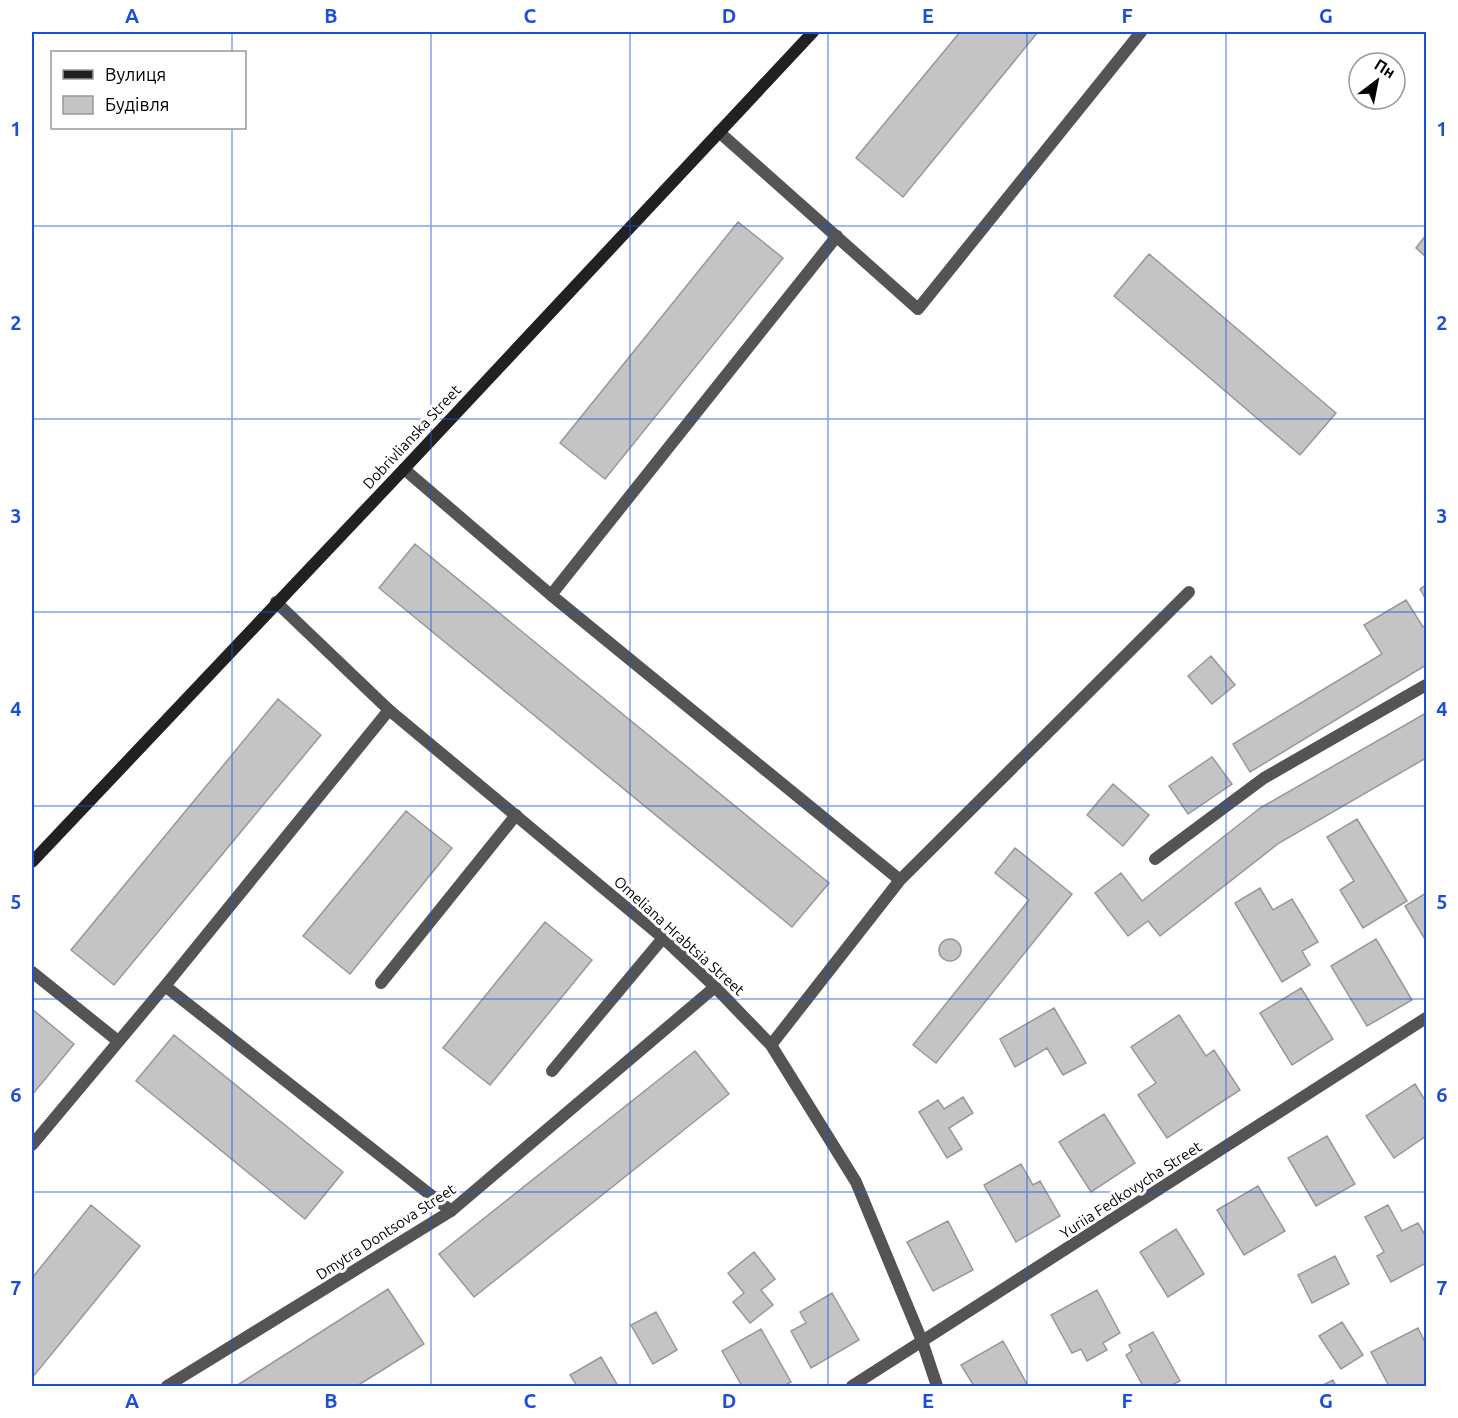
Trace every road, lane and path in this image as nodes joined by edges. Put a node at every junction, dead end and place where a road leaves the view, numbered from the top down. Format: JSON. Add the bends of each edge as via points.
{"nodes":[{"id":1,"x":813,"y":32,"type":"edge"},
{"id":2,"x":1142,"y":32,"type":"edge"},
{"id":3,"x":719,"y":132,"type":"junction"},
{"id":4,"x":837,"y":236,"type":"junction"},
{"id":5,"x":404,"y":469,"type":"junction"},
{"id":6,"x":1189,"y":592,"type":"dead end"},
{"id":7,"x":551,"y":595,"type":"junction"},
{"id":8,"x":276,"y":602,"type":"junction"},
{"id":9,"x":1426,"y":685,"type":"edge"},
{"id":10,"x":389,"y":710,"type":"junction"},
{"id":11,"x":516,"y":815,"type":"junction"},
{"id":12,"x":1155,"y":859,"type":"dead end"},
{"id":13,"x":32,"y":862,"type":"edge"},
{"id":14,"x":900,"y":880,"type":"junction"},
{"id":15,"x":663,"y":938,"type":"junction"},
{"id":16,"x":32,"y":972,"type":"edge"},
{"id":17,"x":381,"y":983,"type":"dead end"},
{"id":18,"x":165,"y":986,"type":"junction"},
{"id":19,"x":716,"y":987,"type":"junction"},
{"id":20,"x":1426,"y":1018,"type":"edge"},
{"id":21,"x":118,"y":1041,"type":"junction"},
{"id":22,"x":771,"y":1045,"type":"junction"},
{"id":23,"x":552,"y":1071,"type":"dead end"},
{"id":24,"x":32,"y":1144,"type":"edge"},
{"id":25,"x":451,"y":1211,"type":"junction"},
{"id":26,"x":922,"y":1341,"type":"junction"},
{"id":27,"x":167,"y":1386,"type":"edge"},
{"id":28,"x":852,"y":1386,"type":"edge"},
{"id":29,"x":937,"y":1386,"type":"edge"}],
"edges":[{"from":1,"to":3,"type":"street","name":"Dobrivlianska Street"},
{"from":2,"to":4,"type":"street","via":[[918,309]]},
{"from":3,"to":4,"type":"street"},
{"from":3,"to":5,"type":"street","name":"Dobrivlianska Street"},
{"from":4,"to":7,"type":"street"},
{"from":5,"to":7,"type":"street"},
{"from":5,"to":8,"type":"street","name":"Dobrivlianska Street"},
{"from":6,"to":14,"type":"street"},
{"from":7,"to":14,"type":"street"},
{"from":8,"to":10,"type":"street","name":"Omeliana Hrabtsia Street"},
{"from":8,"to":13,"type":"street","name":"Dobrivlianska Street"},
{"from":9,"to":12,"type":"street","via":[[1264,778]]},
{"from":10,"to":11,"type":"street","name":"Omeliana Hrabtsia Street"},
{"from":10,"to":18,"type":"street"},
{"from":11,"to":15,"type":"street","name":"Omeliana Hrabtsia Street"},
{"from":11,"to":17,"type":"street"},
{"from":14,"to":22,"type":"street"},
{"from":15,"to":19,"type":"street","name":"Omeliana Hrabtsia Street"},
{"from":15,"to":23,"type":"street"},
{"from":16,"to":21,"type":"street"},
{"from":18,"to":21,"type":"street"},
{"from":18,"to":25,"type":"street"},
{"from":19,"to":22,"type":"street","name":"Omeliana Hrabtsia Street"},
{"from":19,"to":25,"type":"street","name":"Dmytra Dontsova Street"},
{"from":20,"to":26,"type":"street","name":"Yuriia Fedkovycha Street"},
{"from":21,"to":24,"type":"street"},
{"from":22,"to":26,"type":"street","name":"Omeliana Hrabtsia Street","via":[[856,1182]]},
{"from":25,"to":27,"type":"street","name":"Dmytra Dontsova Street"},
{"from":26,"to":28,"type":"street","name":"Yuriia Fedkovycha Street"},
{"from":26,"to":29,"type":"street","name":"Omeliana Hrabtsia Street"}]}
